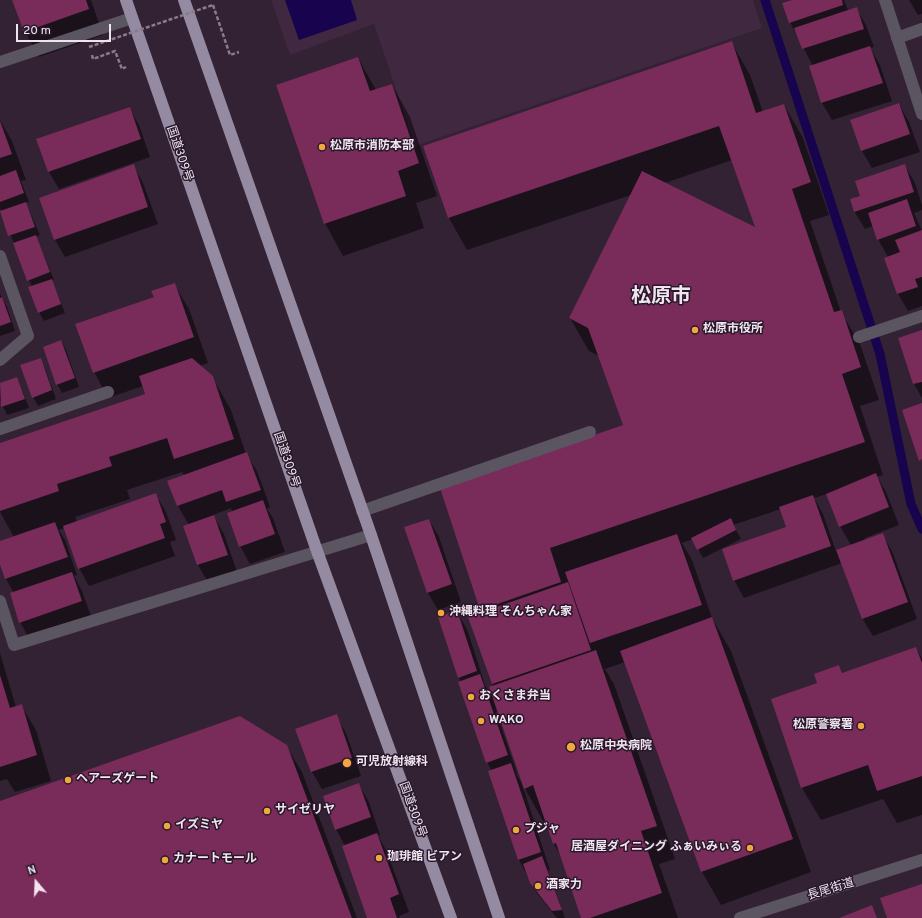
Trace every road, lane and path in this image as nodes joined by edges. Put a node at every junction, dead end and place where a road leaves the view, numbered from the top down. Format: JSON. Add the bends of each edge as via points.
{"nodes":[{"id":1,"x":126,"y":0,"type":"edge"},
{"id":2,"x":184,"y":0,"type":"edge"},
{"id":3,"x":885,"y":0,"type":"edge"},
{"id":4,"x":132,"y":18,"type":"junction"},
{"id":5,"x":922,"y":29,"type":"edge"},
{"id":6,"x":897,"y":38,"type":"junction"},
{"id":7,"x":239,"y":52,"type":"dead end"},
{"id":8,"x":0,"y":62,"type":"edge"},
{"id":9,"x":122,"y":69,"type":"dead end"},
{"id":10,"x":922,"y":114,"type":"edge"},
{"id":11,"x":0,"y":256,"type":"edge"},
{"id":12,"x":922,"y":316,"type":"edge"},
{"id":13,"x":859,"y":337,"type":"dead end"},
{"id":14,"x":0,"y":360,"type":"edge"},
{"id":15,"x":108,"y":392,"type":"dead end"},
{"id":16,"x":0,"y":429,"type":"edge"},
{"id":17,"x":590,"y":432,"type":"dead end"},
{"id":18,"x":362,"y":511,"type":"junction"},
{"id":19,"x":371,"y":535,"type":"junction"},
{"id":20,"x":317,"y":550,"type":"junction"},
{"id":21,"x":0,"y":601,"type":"edge"},
{"id":22,"x":922,"y":860,"type":"edge"},
{"id":23,"x":451,"y":918,"type":"edge"},
{"id":24,"x":499,"y":918,"type":"edge"},
{"id":25,"x":740,"y":918,"type":"edge"}],
"edges":[{"from":1,"to":4,"type":"highway","name":"国道309号"},
{"from":2,"to":18,"type":"highway"},
{"from":3,"to":6,"type":"street"},
{"from":4,"to":8,"type":"street"},
{"from":4,"to":20,"type":"highway","name":"国道309号"},
{"from":5,"to":6,"type":"street"},
{"from":6,"to":10,"type":"street"},
{"from":7,"to":9,"type":"path","bridge":true,"via":[[230,55],[212,5],[89,47],[93,59],[115,51]]},
{"from":11,"to":14,"type":"street","via":[[28,336]]},
{"from":12,"to":13,"type":"street"},
{"from":15,"to":16,"type":"street"},
{"from":17,"to":18,"type":"street"},
{"from":18,"to":19,"type":"highway"},
{"from":19,"to":20,"type":"street"},
{"from":19,"to":24,"type":"highway"},
{"from":20,"to":21,"type":"street","via":[[14,645]]},
{"from":20,"to":23,"type":"highway","name":"国道309号"},
{"from":22,"to":25,"type":"street","name":"長尾街道"}]}
